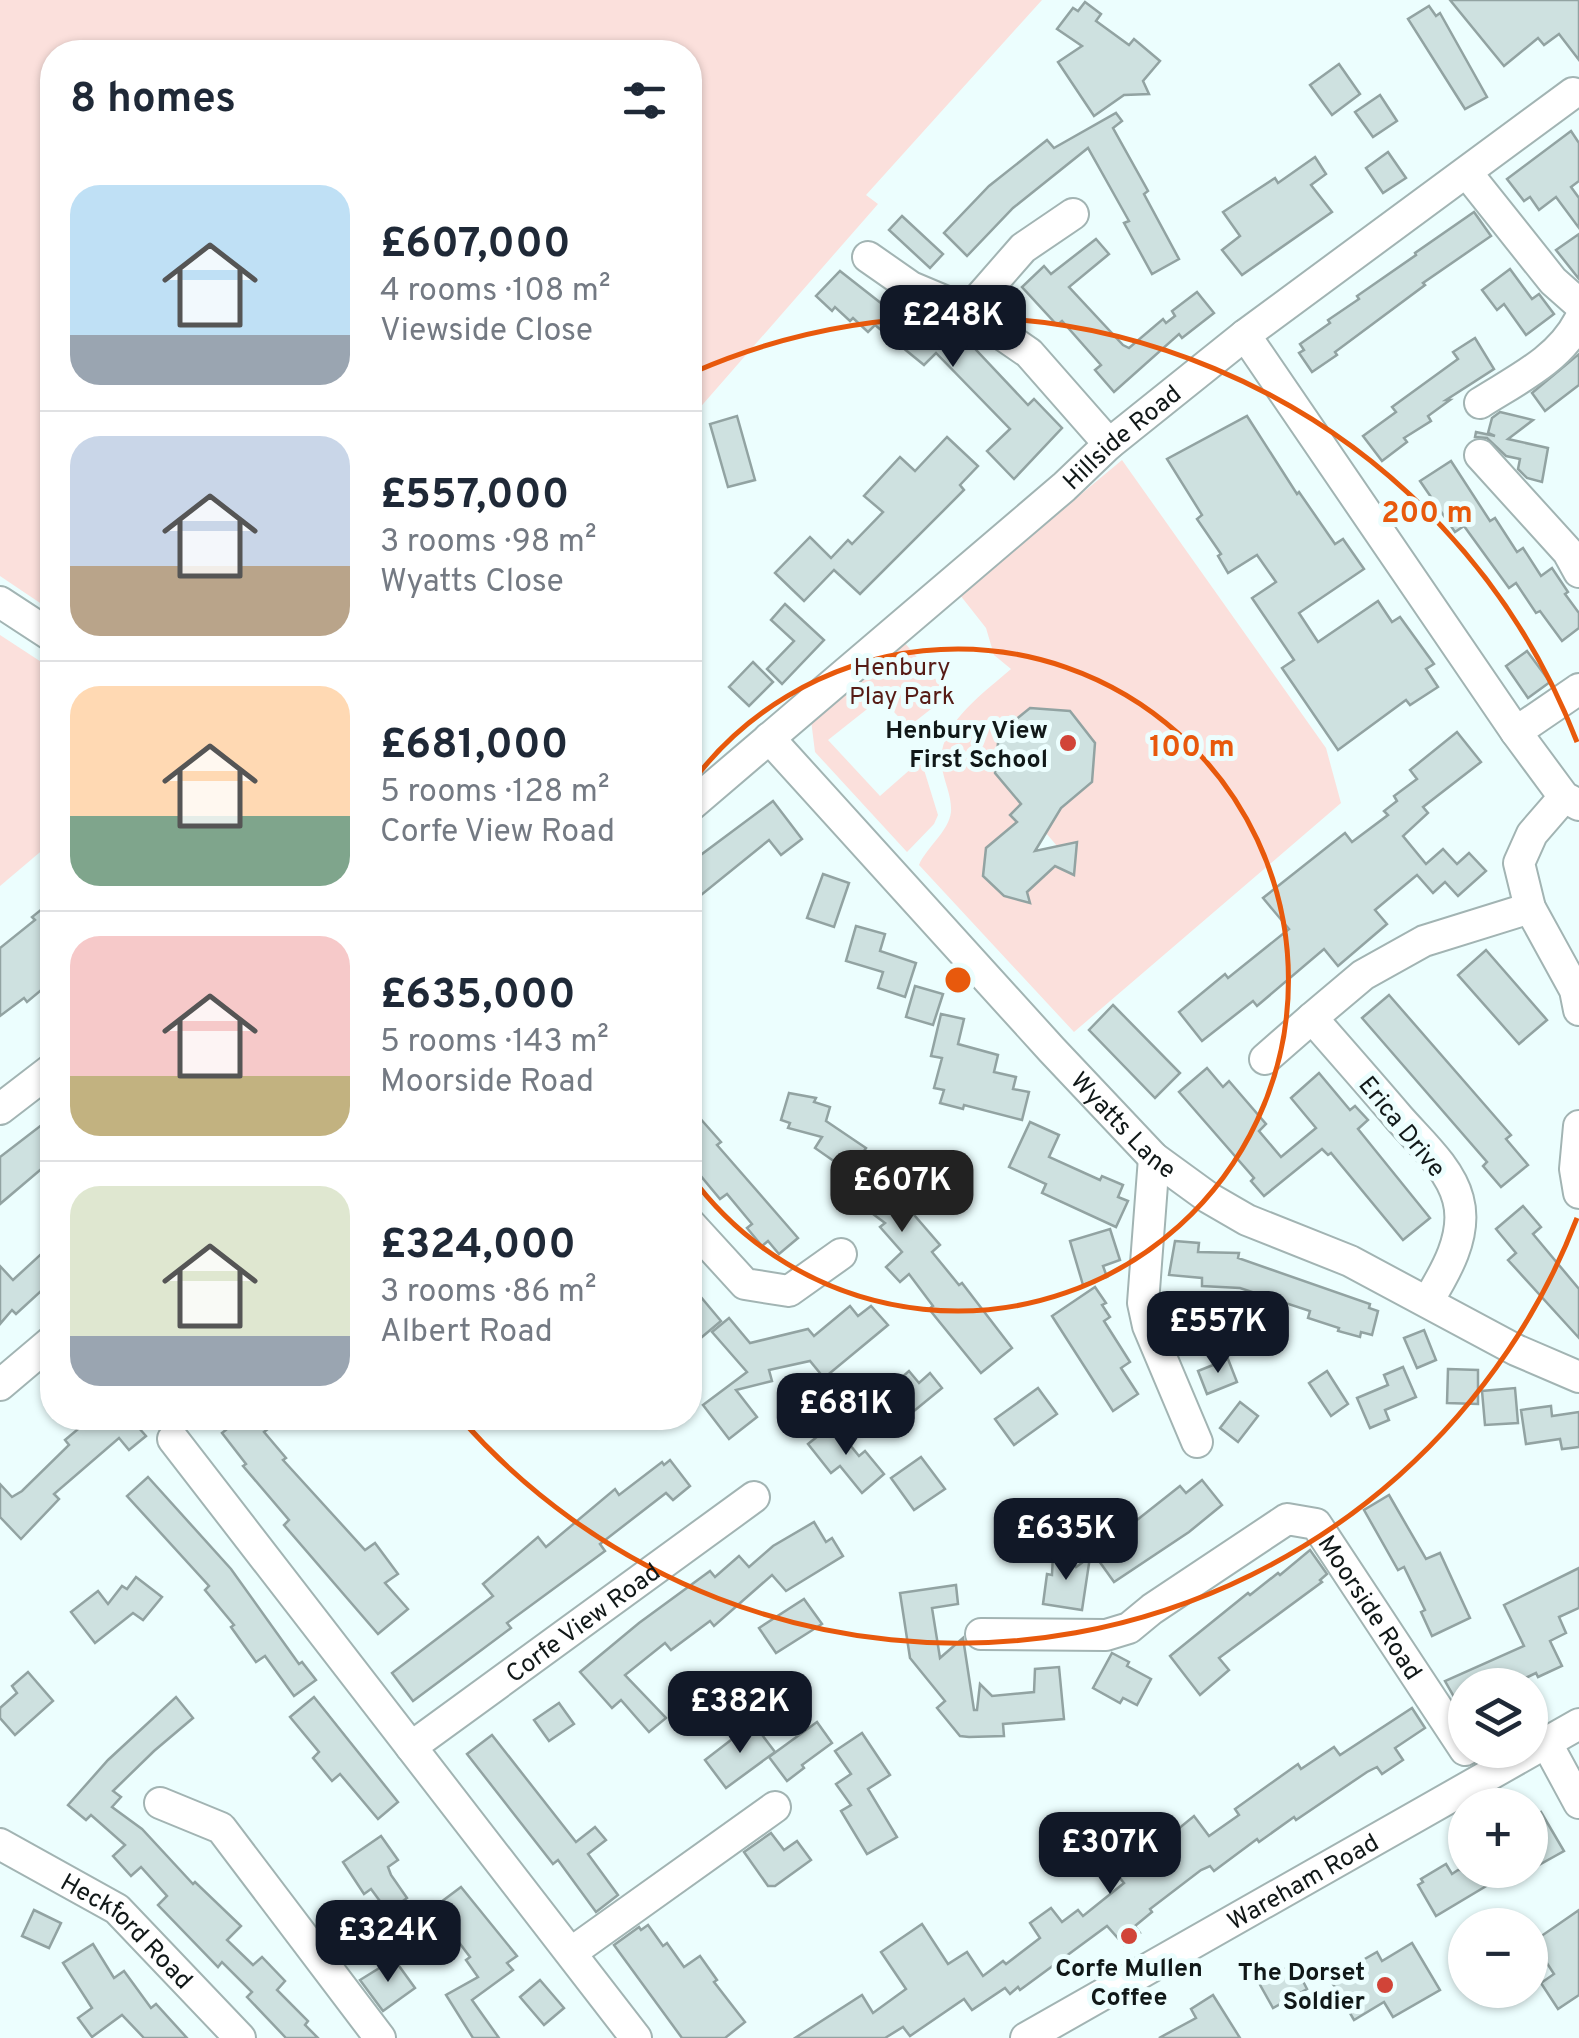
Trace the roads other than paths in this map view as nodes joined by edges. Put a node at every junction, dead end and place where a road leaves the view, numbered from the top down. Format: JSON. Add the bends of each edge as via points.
{"nodes":[{"id":1,"x":1573,"y":93,"type":"dead end"},
{"id":2,"x":1467,"y":173,"type":"junction"},
{"id":3,"x":1073,"y":214,"type":"dead end"},
{"id":4,"x":868,"y":257,"type":"dead end"},
{"id":5,"x":1579,"y":304,"type":"edge"},
{"id":6,"x":968,"y":311,"type":"junction"},
{"id":7,"x":1579,"y":321,"type":"edge"},
{"id":8,"x":1246,"y":335,"type":"junction"},
{"id":9,"x":1480,"y":403,"type":"dead end"},
{"id":10,"x":1109,"y":444,"type":"junction"},
{"id":11,"x":1480,"y":455,"type":"dead end"},
{"id":12,"x":1579,"y":572,"type":"edge"},
{"id":13,"x":0,"y":602,"type":"edge"},
{"id":14,"x":40,"y":628,"type":"edge"},
{"id":15,"x":1579,"y":689,"type":"edge"},
{"id":16,"x":1516,"y":732,"type":"junction"},
{"id":17,"x":769,"y":738,"type":"junction"},
{"id":18,"x":702,"y":796,"type":"edge"},
{"id":19,"x":1572,"y":801,"type":"edge"},
{"id":20,"x":1530,"y":908,"type":"junction"},
{"id":21,"x":1579,"y":1010,"type":"edge"},
{"id":22,"x":1312,"y":1018,"type":"junction"},
{"id":23,"x":1266,"y":1058,"type":"dead end"},
{"id":24,"x":40,"y":1078,"type":"edge"},
{"id":25,"x":0,"y":1109,"type":"edge"},
{"id":26,"x":1579,"y":1126,"type":"edge"},
{"id":27,"x":1154,"y":1158,"type":"junction"},
{"id":28,"x":1579,"y":1193,"type":"edge"},
{"id":29,"x":702,"y":1237,"type":"edge"},
{"id":30,"x":841,"y":1254,"type":"dead end"},
{"id":31,"x":1428,"y":1301,"type":"junction"},
{"id":32,"x":40,"y":1352,"type":"edge"},
{"id":33,"x":1579,"y":1377,"type":"edge"},
{"id":34,"x":0,"y":1385,"type":"edge"},
{"id":35,"x":173,"y":1439,"type":"dead end"},
{"id":36,"x":1198,"y":1442,"type":"dead end"},
{"id":37,"x":754,"y":1497,"type":"dead end"},
{"id":38,"x":981,"y":1634,"type":"dead end"},
{"id":39,"x":1448,"y":1724,"type":"edge"},
{"id":40,"x":1579,"y":1724,"type":"edge"},
{"id":41,"x":1548,"y":1741,"type":"edge"},
{"id":42,"x":412,"y":1746,"type":"junction"},
{"id":43,"x":1548,"y":1746,"type":"edge"},
{"id":44,"x":1477,"y":1768,"type":"edge"},
{"id":45,"x":1499,"y":1768,"type":"edge"},
{"id":46,"x":1483,"y":1777,"type":"junction"},
{"id":47,"x":160,"y":1803,"type":"dead end"},
{"id":48,"x":1579,"y":1803,"type":"edge"},
{"id":49,"x":775,"y":1807,"type":"dead end"},
{"id":50,"x":0,"y":1844,"type":"edge"},
{"id":51,"x":572,"y":1952,"type":"junction"},
{"id":52,"x":240,"y":2038,"type":"edge"},
{"id":53,"x":380,"y":2038,"type":"edge"},
{"id":54,"x":636,"y":2038,"type":"edge"},
{"id":55,"x":1026,"y":2038,"type":"edge"}],
"edges":[{"from":1,"to":2,"type":"street","name":"Hillside Road"},
{"from":2,"to":5,"type":"street","via":[[1552,281]]},
{"from":2,"to":8,"type":"street","name":"Hillside Road"},
{"from":3,"to":6,"type":"street","via":[[1023,248]]},
{"from":4,"to":6,"type":"street","via":[[910,287]]},
{"from":6,"to":10,"type":"street","via":[[1029,352]]},
{"from":7,"to":9,"type":"street","via":[[1543,362]]},
{"from":8,"to":10,"type":"street","name":"Hillside Road"},
{"from":8,"to":16,"type":"street"},
{"from":10,"to":17,"type":"street","name":"Hillside Road"},
{"from":11,"to":12,"type":"street"},
{"from":13,"to":14,"type":"street"},
{"from":15,"to":16,"type":"street"},
{"from":16,"to":19,"type":"street"},
{"from":17,"to":18,"type":"street","name":"Hillside Road"},
{"from":17,"to":27,"type":"street","name":"Wyatts Lane"},
{"from":19,"to":20,"type":"street","via":[[1532,834],[1519,863]]},
{"from":20,"to":21,"type":"street","via":[[1576,990]]},
{"from":20,"to":22,"type":"street","via":[[1424,941],[1363,975]]},
{"from":22,"to":23,"type":"street"},
{"from":22,"to":31,"type":"street","name":"Erica Drive","via":[[1436,1160],[1458,1198],[1454,1248]]},
{"from":24,"to":25,"type":"street"},
{"from":26,"to":28,"type":"street"},
{"from":27,"to":31,"type":"street","name":"Wyatts Lane","via":[[1247,1220]]},
{"from":27,"to":36,"type":"street","via":[[1143,1304]]},
{"from":29,"to":30,"type":"street","via":[[745,1284],[789,1291]]},
{"from":31,"to":33,"type":"street","name":"Wyatts Lane"},
{"from":32,"to":34,"type":"street"},
{"from":35,"to":42,"type":"street"},
{"from":37,"to":42,"type":"street","name":"Corfe View Road"},
{"from":38,"to":39,"type":"street","name":"Moorside Road","via":[[1106,1635],[1130,1628],[1287,1519],[1316,1524]]},
{"from":40,"to":41,"type":"street","name":"Wareham Road"},
{"from":42,"to":51,"type":"street"},
{"from":43,"to":48,"type":"street"},
{"from":44,"to":46,"type":"street","name":"Moorside Road"},
{"from":45,"to":46,"type":"street","name":"Wareham Road"},
{"from":46,"to":55,"type":"street","name":"Wareham Road"},
{"from":47,"to":53,"type":"street","via":[[221,1828]]},
{"from":49,"to":51,"type":"street"},
{"from":50,"to":52,"type":"street","name":"Heckford Road","via":[[118,1909]]},
{"from":51,"to":54,"type":"street"}]}
